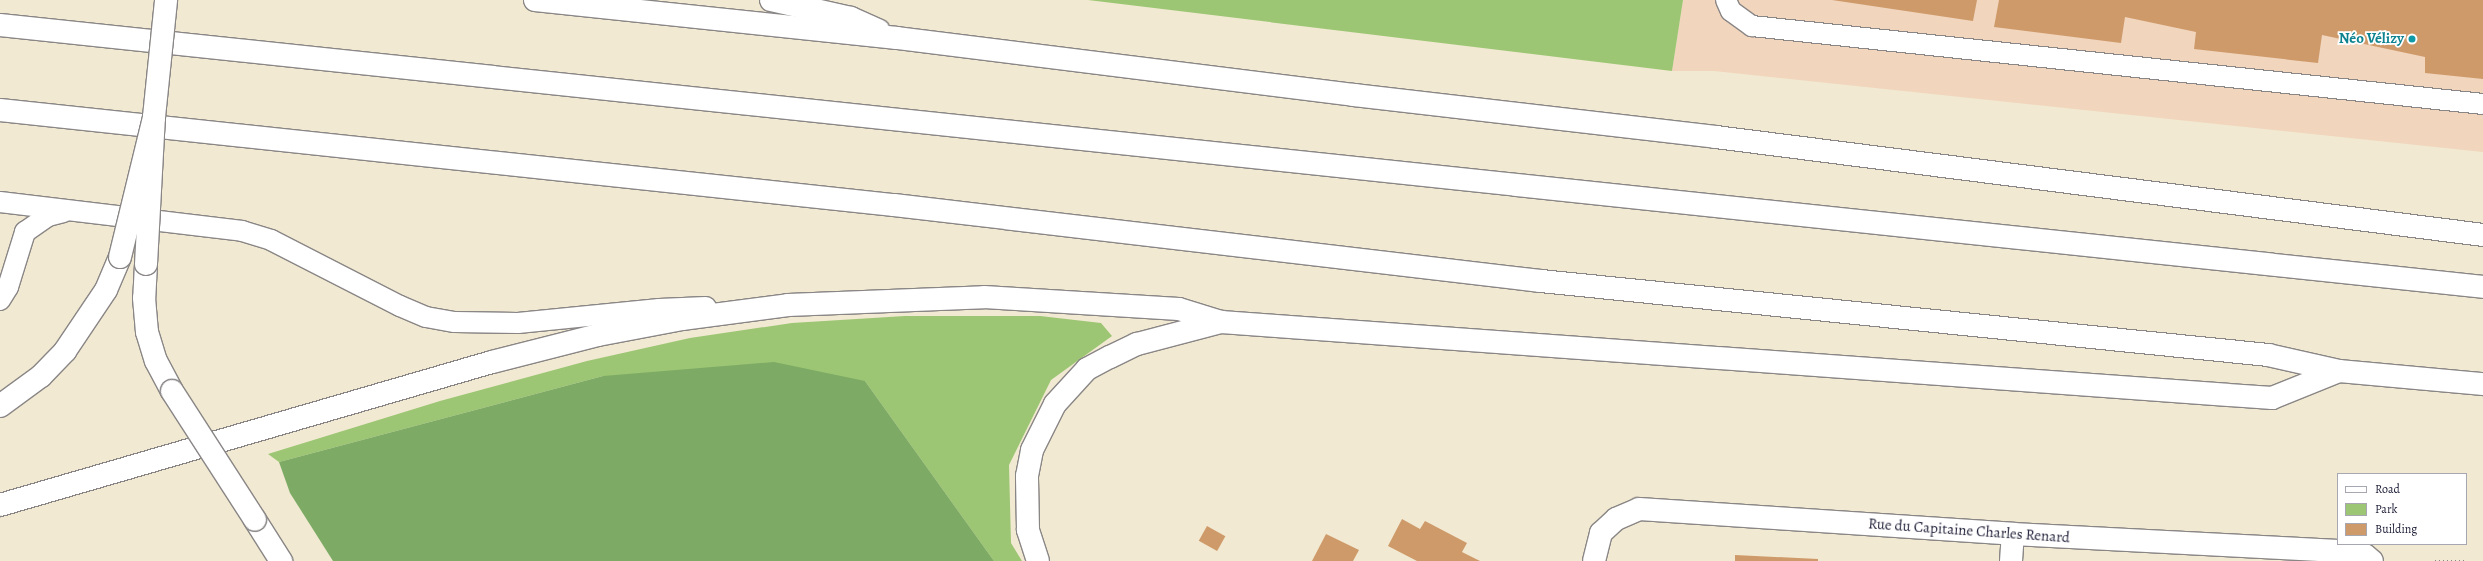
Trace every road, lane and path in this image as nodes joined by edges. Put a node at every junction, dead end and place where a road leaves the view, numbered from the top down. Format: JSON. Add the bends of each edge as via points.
{"nodes":[{"id":1,"x":166,"y":0,"type":"edge"},
{"id":2,"x":535,"y":0,"type":"edge"},
{"id":3,"x":771,"y":0,"type":"edge"},
{"id":4,"x":1726,"y":0,"type":"edge"},
{"id":5,"x":0,"y":25,"type":"edge"},
{"id":6,"x":897,"y":38,"type":"junction"},
{"id":7,"x":2483,"y":104,"type":"edge"},
{"id":8,"x":0,"y":110,"type":"edge"},
{"id":9,"x":154,"y":117,"type":"junction"},
{"id":10,"x":0,"y":202,"type":"edge"},
{"id":11,"x":68,"y":211,"type":"junction"},
{"id":12,"x":2483,"y":235,"type":"edge"},
{"id":13,"x":2483,"y":287,"type":"edge"},
{"id":14,"x":0,"y":300,"type":"edge"},
{"id":15,"x":788,"y":304,"type":"junction"},
{"id":16,"x":1221,"y":322,"type":"junction"},
{"id":17,"x":2340,"y":371,"type":"junction"},
{"id":18,"x":2483,"y":384,"type":"edge"},
{"id":19,"x":0,"y":406,"type":"edge"},
{"id":20,"x":0,"y":505,"type":"edge"},
{"id":21,"x":2013,"y":534,"type":"junction"},
{"id":22,"x":281,"y":561,"type":"edge"},
{"id":23,"x":1038,"y":561,"type":"edge"},
{"id":24,"x":1594,"y":561,"type":"edge"},
{"id":25,"x":2011,"y":561,"type":"edge"},
{"id":26,"x":2372,"y":561,"type":"edge"},
{"id":27,"x":2435,"y":561,"type":"edge"},
{"id":28,"x":2466,"y":561,"type":"edge"}],
"edges":[{"from":1,"to":9,"type":"main road","bridge":true},
{"from":2,"to":6,"type":"main road"},
{"from":3,"to":6,"type":"main road","via":[[851,18]]},
{"from":4,"to":7,"type":"lane","via":[[1731,11],[1752,26]]},
{"from":5,"to":13,"type":"main road"},
{"from":6,"to":12,"type":"main road","via":[[1716,137]]},
{"from":8,"to":17,"type":"main road","via":[[886,204],[1541,281],[2268,355]]},
{"from":9,"to":19,"type":"main road","bridge":true,"via":[[120,257],[102,296],[65,351],[41,376]]},
{"from":9,"to":22,"type":"main road","bridge":true,"via":[[144,298],[147,332],[156,361],[172,391]]},
{"from":10,"to":11,"type":"lane"},
{"from":11,"to":14,"type":"lane","via":[[48,216],[25,232],[8,287]]},
{"from":11,"to":15,"type":"lane","via":[[209,225],[242,231],[271,240],[400,306],[426,317],[455,322],[518,323],[659,309]]},
{"from":15,"to":16,"type":"main road","via":[[984,297],[1179,309]]},
{"from":15,"to":20,"type":"main road","via":[[682,319],[598,335],[492,362]]},
{"from":16,"to":17,"type":"main road","via":[[2272,398]]},
{"from":16,"to":23,"type":"main road","via":[[1137,344],[1110,357],[1087,369],[1055,404],[1032,450],[1027,476],[1028,530]]},
{"from":17,"to":18,"type":"main road"},
{"from":21,"to":24,"type":"main road","name":"Rue du Capitaine Charles Renard","via":[[1639,509],[1616,519],[1601,533]]},
{"from":21,"to":25,"type":"main road"},
{"from":21,"to":26,"type":"main road","name":"Rue du Capitaine Charles Renard","via":[[2339,551],[2365,555]]},
{"from":27,"to":28,"type":"path"}]}
